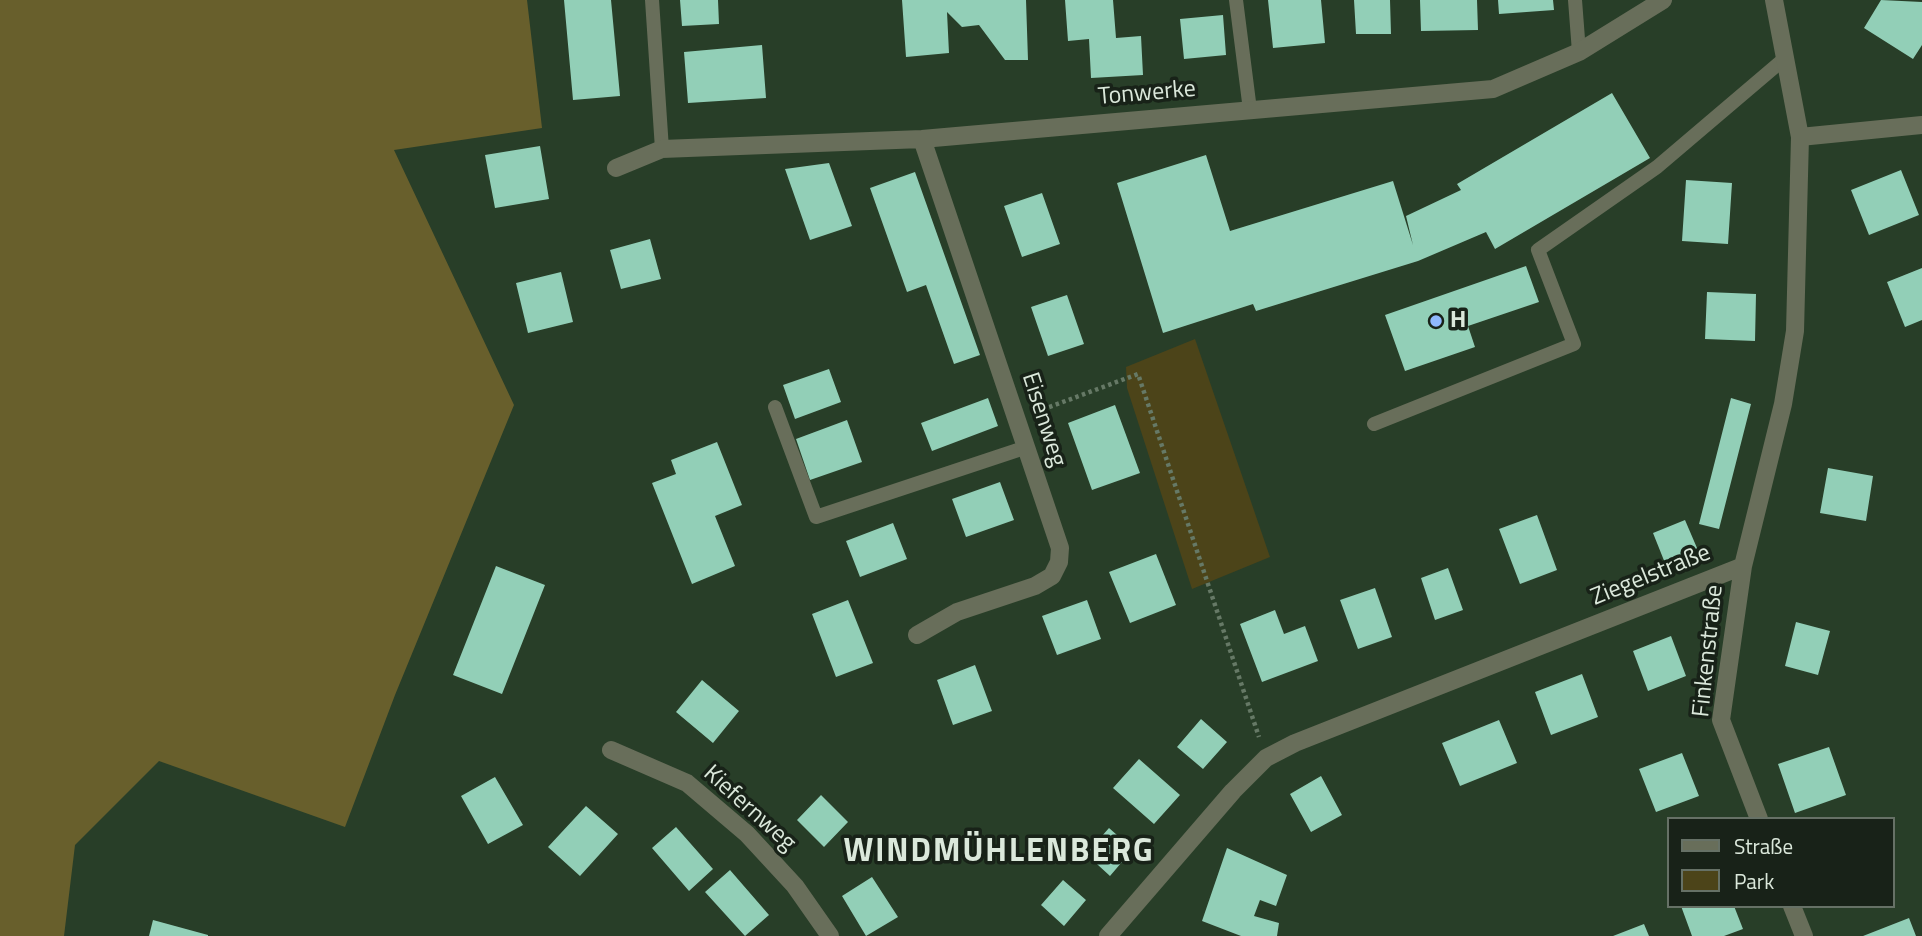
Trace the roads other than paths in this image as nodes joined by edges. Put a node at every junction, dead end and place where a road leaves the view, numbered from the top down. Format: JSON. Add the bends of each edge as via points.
{"nodes":[{"id":1,"x":652,"y":0,"type":"edge"},
{"id":2,"x":1236,"y":0,"type":"edge"},
{"id":3,"x":1575,"y":0,"type":"edge"},
{"id":4,"x":1663,"y":0,"type":"edge"},
{"id":5,"x":1774,"y":0,"type":"edge"},
{"id":6,"x":1578,"y":52,"type":"junction"},
{"id":7,"x":1784,"y":59,"type":"junction"},
{"id":8,"x":1250,"y":110,"type":"junction"},
{"id":9,"x":1922,"y":125,"type":"edge"},
{"id":10,"x":1800,"y":137,"type":"junction"},
{"id":11,"x":922,"y":139,"type":"junction"},
{"id":12,"x":662,"y":149,"type":"junction"},
{"id":13,"x":616,"y":168,"type":"dead end"},
{"id":14,"x":775,"y":407,"type":"dead end"},
{"id":15,"x":1374,"y":424,"type":"dead end"},
{"id":16,"x":1027,"y":447,"type":"junction"},
{"id":17,"x":1743,"y":566,"type":"junction"},
{"id":18,"x":917,"y":635,"type":"dead end"},
{"id":19,"x":611,"y":750,"type":"dead end"},
{"id":20,"x":1758,"y":817,"type":"edge"},
{"id":21,"x":1793,"y":908,"type":"edge"},
{"id":22,"x":830,"y":936,"type":"edge"},
{"id":23,"x":1108,"y":936,"type":"edge"},
{"id":24,"x":1804,"y":936,"type":"edge"}],
"edges":[{"from":1,"to":12,"type":"lane"},
{"from":2,"to":8,"type":"lane"},
{"from":3,"to":6,"type":"lane"},
{"from":4,"to":6,"type":"street","name":"Tonwerke"},
{"from":5,"to":7,"type":"street","name":"Ziegelstraße"},
{"from":6,"to":8,"type":"street","name":"Tonwerke","via":[[1493,89]]},
{"from":7,"to":10,"type":"street","name":"Ziegelstraße"},
{"from":7,"to":15,"type":"lane","via":[[1657,167],[1538,250],[1574,344]]},
{"from":8,"to":11,"type":"street","name":"Tonwerke"},
{"from":9,"to":10,"type":"street"},
{"from":10,"to":17,"type":"street","name":"Ziegelstraße","via":[[1795,331],[1783,404]]},
{"from":11,"to":12,"type":"street","name":"Tonwerke"},
{"from":11,"to":16,"type":"street","name":"Eisenweg"},
{"from":12,"to":13,"type":"street","name":"Tonwerke"},
{"from":14,"to":16,"type":"lane","via":[[816,517]]},
{"from":16,"to":18,"type":"street","name":"Eisenweg","via":[[1060,548],[1052,576],[957,612]]},
{"from":17,"to":20,"type":"street","name":"Finkenstraße","via":[[1721,720]]},
{"from":17,"to":23,"type":"street","name":"Ziegelstraße","via":[[1266,758]]},
{"from":19,"to":22,"type":"street","name":"Kiefernweg","via":[[687,783],[747,834],[795,886]]},
{"from":21,"to":24,"type":"street"}]}
